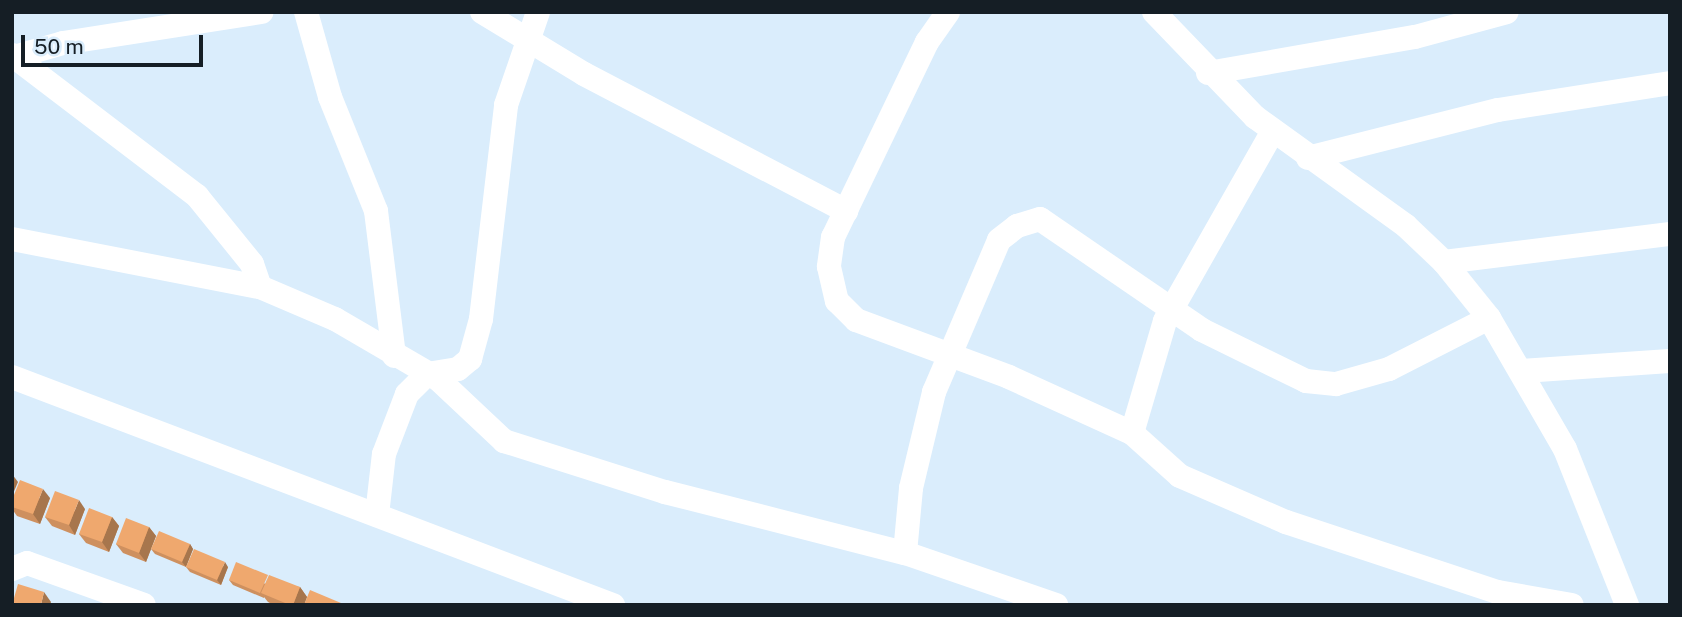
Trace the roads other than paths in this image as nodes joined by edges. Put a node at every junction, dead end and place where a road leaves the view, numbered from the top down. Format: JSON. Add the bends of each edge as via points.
{"nodes":[{"id":1,"x":262,"y":12,"type":"edge"},
{"id":2,"x":306,"y":12,"type":"edge"},
{"id":3,"x":481,"y":12,"type":"edge"},
{"id":4,"x":538,"y":12,"type":"edge"},
{"id":5,"x":948,"y":12,"type":"edge"},
{"id":6,"x":1154,"y":12,"type":"edge"},
{"id":7,"x":1507,"y":12,"type":"edge"},
{"id":8,"x":530,"y":39,"type":"junction"},
{"id":9,"x":13,"y":56,"type":"edge"},
{"id":10,"x":1208,"y":73,"type":"junction"},
{"id":11,"x":1670,"y":83,"type":"edge"},
{"id":12,"x":1272,"y":131,"type":"junction"},
{"id":13,"x":1308,"y":158,"type":"junction"},
{"id":14,"x":846,"y":211,"type":"junction"},
{"id":15,"x":1670,"y":234,"type":"edge"},
{"id":16,"x":12,"y":239,"type":"edge"},
{"id":17,"x":1444,"y":262,"type":"junction"},
{"id":18,"x":260,"y":287,"type":"junction"},
{"id":19,"x":1171,"y":308,"type":"junction"},
{"id":20,"x":1489,"y":318,"type":"junction"},
{"id":21,"x":950,"y":354,"type":"junction"},
{"id":22,"x":394,"y":356,"type":"junction"},
{"id":23,"x":1670,"y":361,"type":"edge"},
{"id":24,"x":1522,"y":371,"type":"junction"},
{"id":25,"x":427,"y":374,"type":"junction"},
{"id":26,"x":12,"y":377,"type":"edge"},
{"id":27,"x":1132,"y":433,"type":"junction"},
{"id":28,"x":377,"y":515,"type":"junction"},
{"id":29,"x":905,"y":552,"type":"junction"},
{"id":30,"x":12,"y":569,"type":"edge"},
{"id":31,"x":144,"y":605,"type":"edge"},
{"id":32,"x":612,"y":605,"type":"edge"},
{"id":33,"x":1056,"y":605,"type":"edge"},
{"id":34,"x":1572,"y":605,"type":"edge"},
{"id":35,"x":1627,"y":605,"type":"edge"}],
"edges":[{"from":1,"to":9,"type":"street","via":[[63,43]]},
{"from":2,"to":22,"type":"street","via":[[330,97],[376,211]]},
{"from":3,"to":8,"type":"street"},
{"from":4,"to":8,"type":"street"},
{"from":5,"to":14,"type":"street","via":[[927,42]]},
{"from":6,"to":10,"type":"street"},
{"from":7,"to":10,"type":"street","via":[[1415,37]]},
{"from":8,"to":14,"type":"street","via":[[607,87]]},
{"from":8,"to":25,"type":"street","via":[[506,105],[481,319],[470,359],[458,369]]},
{"from":9,"to":18,"type":"street","via":[[197,196],[252,264]]},
{"from":10,"to":12,"type":"street"},
{"from":11,"to":13,"type":"street","via":[[1498,110]]},
{"from":12,"to":13,"type":"street"},
{"from":12,"to":19,"type":"street"},
{"from":13,"to":17,"type":"street","via":[[1406,226]]},
{"from":14,"to":21,"type":"street","via":[[833,237],[829,267],[837,301],[856,320]]},
{"from":15,"to":17,"type":"street"},
{"from":16,"to":18,"type":"street"},
{"from":17,"to":20,"type":"street"},
{"from":18,"to":22,"type":"street","via":[[335,319]]},
{"from":19,"to":20,"type":"street","via":[[1202,330],[1306,381],[1336,384],[1389,369]]},
{"from":19,"to":21,"type":"street","via":[[1040,219],[1017,226],[999,240]]},
{"from":19,"to":27,"type":"street"},
{"from":20,"to":24,"type":"street"},
{"from":21,"to":27,"type":"street"},
{"from":21,"to":29,"type":"street","via":[[934,392],[911,488]]},
{"from":22,"to":25,"type":"street"},
{"from":23,"to":24,"type":"street"},
{"from":24,"to":35,"type":"street","via":[[1565,449]]},
{"from":25,"to":28,"type":"street","via":[[407,394],[396,416],[384,454]]},
{"from":25,"to":29,"type":"street","via":[[504,441],[665,492]]},
{"from":26,"to":28,"type":"street"},
{"from":27,"to":34,"type":"street","via":[[1180,476],[1286,522],[1499,592]]},
{"from":28,"to":32,"type":"street"},
{"from":29,"to":33,"type":"street"},
{"from":30,"to":31,"type":"street","via":[[27,564]]}]}
